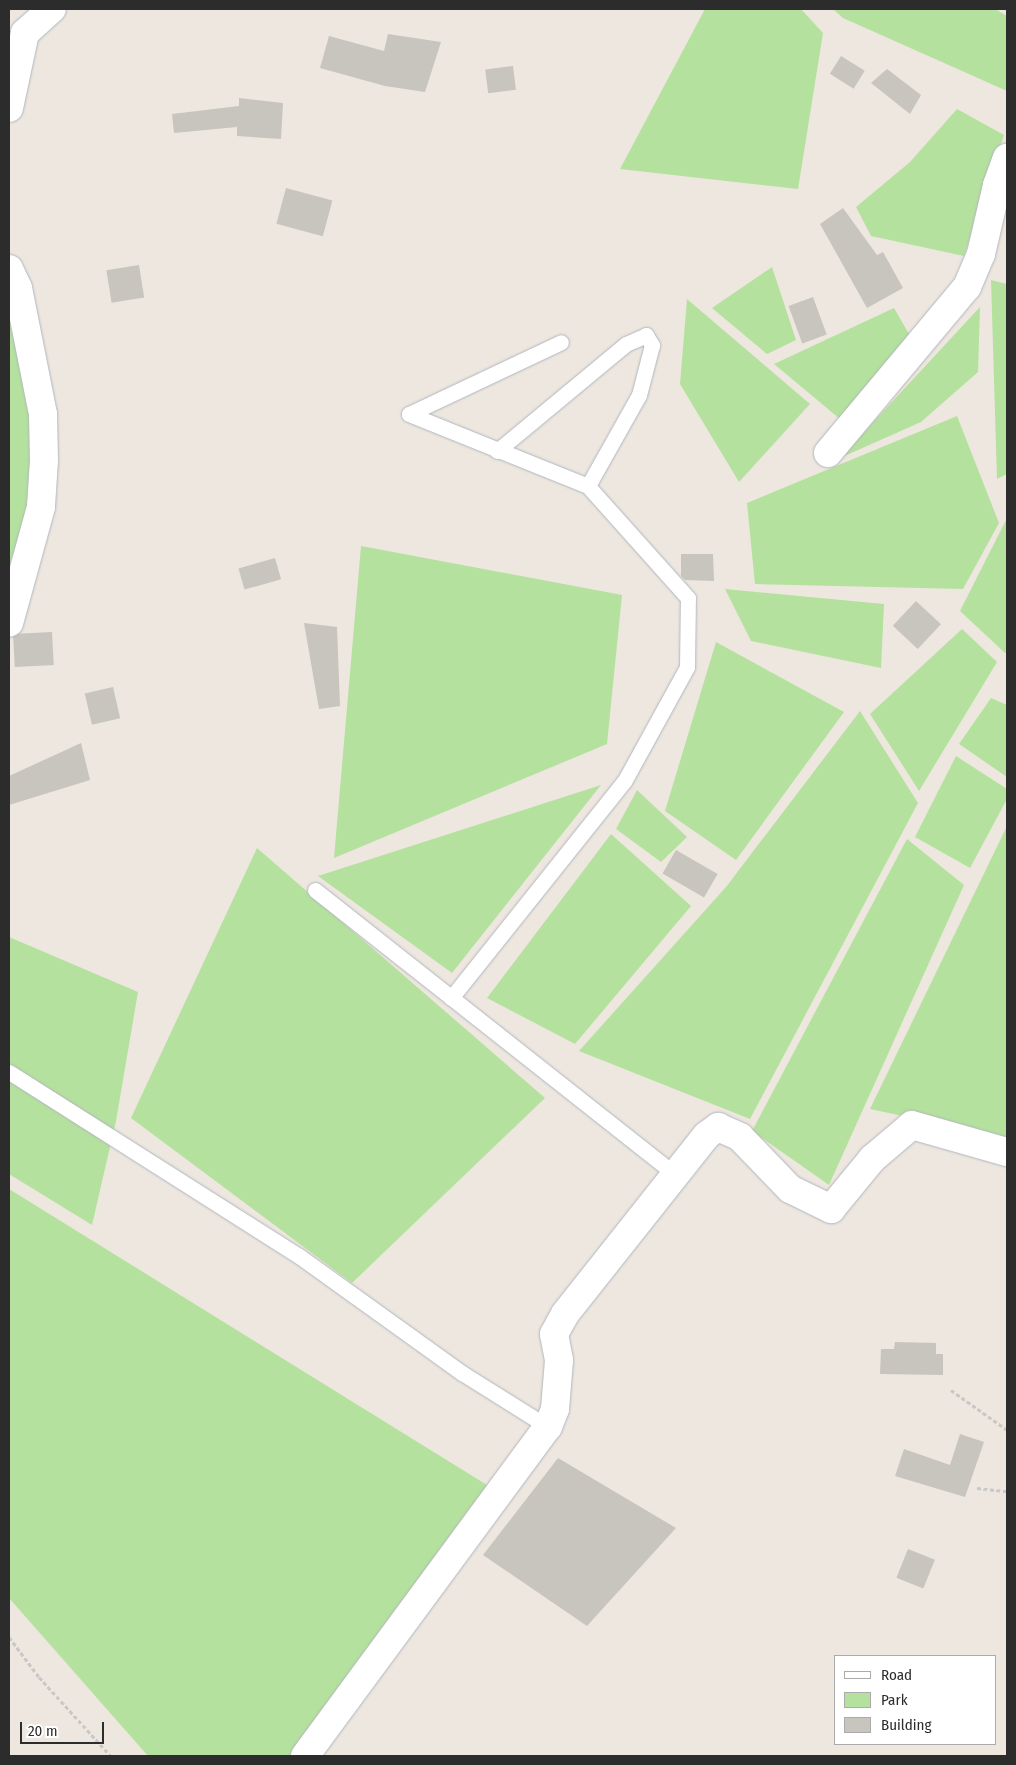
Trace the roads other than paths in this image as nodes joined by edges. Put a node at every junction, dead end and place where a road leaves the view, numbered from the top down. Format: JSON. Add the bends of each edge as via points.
{"nodes":[{"id":1,"x":52,"y":9,"type":"edge"},
{"id":2,"x":14,"y":49,"type":"edge"},
{"id":3,"x":9,"y":108,"type":"edge"},
{"id":4,"x":1007,"y":158,"type":"edge"},
{"id":5,"x":9,"y":270,"type":"edge"},
{"id":6,"x":561,"y":342,"type":"dead end"},
{"id":7,"x":497,"y":451,"type":"junction"},
{"id":8,"x":828,"y":453,"type":"dead end"},
{"id":9,"x":588,"y":486,"type":"junction"},
{"id":10,"x":9,"y":623,"type":"edge"},
{"id":11,"x":314,"y":890,"type":"dead end"},
{"id":12,"x":451,"y":998,"type":"junction"},
{"id":13,"x":9,"y":1072,"type":"edge"},
{"id":14,"x":1007,"y":1152,"type":"edge"},
{"id":15,"x":676,"y":1176,"type":"junction"},
{"id":16,"x":548,"y":1426,"type":"junction"},
{"id":17,"x":305,"y":1756,"type":"edge"}],
"edges":[{"from":1,"to":2,"type":"street","via":[[38,17]]},
{"from":2,"to":3,"type":"street"},
{"from":4,"to":8,"type":"street","via":[[996,185],[981,254],[967,287]]},
{"from":5,"to":10,"type":"street","via":[[18,288],[43,414],[44,460],[41,507]]},
{"from":6,"to":7,"type":"lane","via":[[409,414]]},
{"from":7,"to":9,"type":"lane"},
{"from":7,"to":9,"type":"lane","via":[[626,344],[646,336],[652,345],[639,395]]},
{"from":9,"to":12,"type":"lane","via":[[688,598],[687,666],[625,780]]},
{"from":11,"to":12,"type":"lane"},
{"from":12,"to":15,"type":"lane"},
{"from":13,"to":16,"type":"lane","via":[[291,1251],[462,1372]]},
{"from":14,"to":15,"type":"street","via":[[912,1125],[872,1159],[832,1209],[790,1189],[740,1137],[718,1127],[707,1135]]},
{"from":15,"to":16,"type":"street","via":[[565,1314],[554,1334],[559,1360],[555,1409]]},
{"from":16,"to":17,"type":"street"}]}
